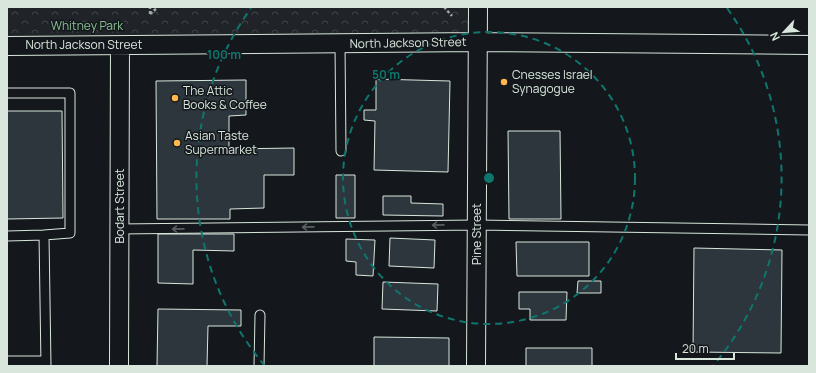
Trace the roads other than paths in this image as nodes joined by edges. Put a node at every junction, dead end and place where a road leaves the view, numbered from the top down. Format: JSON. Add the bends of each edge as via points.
{"nodes":[{"id":1,"x":478,"y":7,"type":"edge"},
{"id":2,"x":478,"y":42,"type":"junction"},
{"id":3,"x":340,"y":44,"type":"junction"},
{"id":4,"x":809,"y":45,"type":"edge"},
{"id":5,"x":7,"y":46,"type":"edge"},
{"id":6,"x":120,"y":46,"type":"junction"},
{"id":7,"x":7,"y":93,"type":"edge"},
{"id":8,"x":341,"y":150,"type":"dead end"},
{"id":9,"x":477,"y":225,"type":"junction"},
{"id":10,"x":120,"y":229,"type":"junction"},
{"id":11,"x":809,"y":230,"type":"edge"},
{"id":12,"x":44,"y":234,"type":"junction"},
{"id":13,"x":7,"y":236,"type":"edge"},
{"id":14,"x":260,"y":315,"type":"dead end"},
{"id":15,"x":7,"y":361,"type":"edge"},
{"id":16,"x":46,"y":364,"type":"edge"},
{"id":17,"x":119,"y":366,"type":"edge"},
{"id":18,"x":259,"y":366,"type":"edge"},
{"id":19,"x":476,"y":366,"type":"edge"}],
"edges":[{"from":1,"to":2,"type":"street","name":"Pine Street"},
{"from":2,"to":3,"type":"street","name":"North Jackson Street"},
{"from":2,"to":4,"type":"street","name":"North Jackson Street"},
{"from":2,"to":9,"type":"street","name":"Pine Street"},
{"from":3,"to":6,"type":"street","name":"North Jackson Street"},
{"from":3,"to":8,"type":"lane"},
{"from":5,"to":6,"type":"street","name":"North Jackson Street"},
{"from":6,"to":10,"type":"street","name":"Bodart Street"},
{"from":7,"to":12,"type":"lane","via":[[70,93],[70,233]]},
{"from":9,"to":10,"type":"lane","one_way":true},
{"from":9,"to":11,"type":"lane"},
{"from":9,"to":19,"type":"street","name":"Pine Street"},
{"from":10,"to":17,"type":"street","name":"Bodart Street"},
{"from":12,"to":13,"type":"lane"},
{"from":12,"to":16,"type":"lane"},
{"from":14,"to":18,"type":"lane"},
{"from":15,"to":16,"type":"lane"}]}
